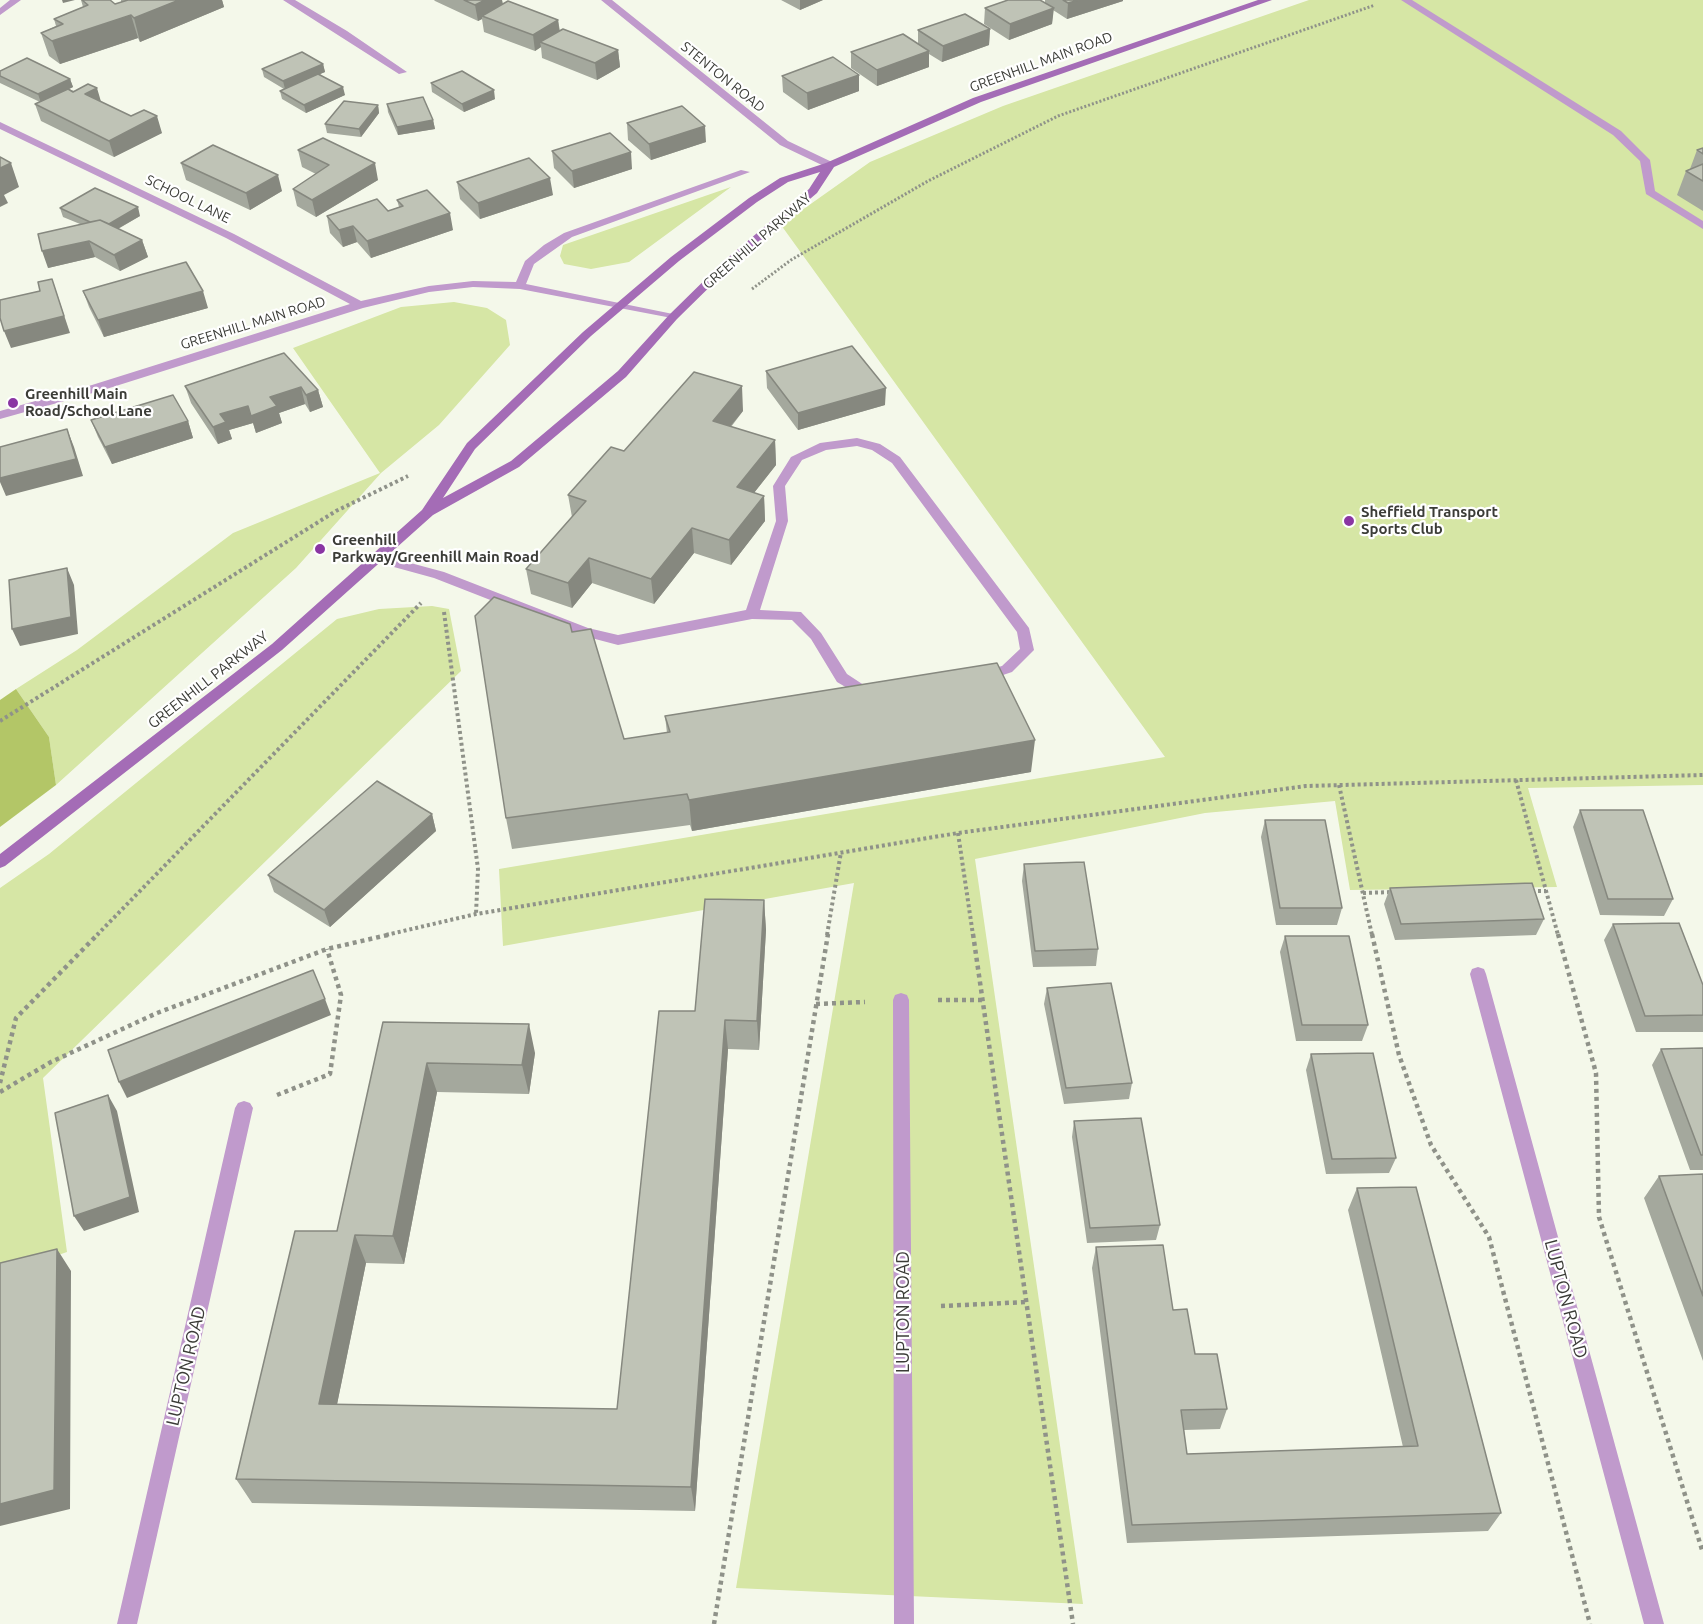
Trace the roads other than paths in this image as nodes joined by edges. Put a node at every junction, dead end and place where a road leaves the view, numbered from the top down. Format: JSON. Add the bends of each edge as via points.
{"nodes":[{"id":1,"x":16,"y":0,"type":"edge"},
{"id":2,"x":288,"y":0,"type":"edge"},
{"id":3,"x":606,"y":0,"type":"edge"},
{"id":4,"x":1267,"y":0,"type":"edge"},
{"id":5,"x":1406,"y":0,"type":"edge"},
{"id":6,"x":0,"y":12,"type":"edge"},
{"id":7,"x":402,"y":72,"type":"dead end"},
{"id":8,"x":0,"y":125,"type":"edge"},
{"id":9,"x":830,"y":165,"type":"junction"},
{"id":10,"x":744,"y":172,"type":"dead end"},
{"id":11,"x":1703,"y":226,"type":"edge"},
{"id":12,"x":520,"y":286,"type":"junction"},
{"id":13,"x":360,"y":305,"type":"junction"},
{"id":14,"x":620,"y":306,"type":"junction"},
{"id":15,"x":673,"y":317,"type":"junction"},
{"id":16,"x":0,"y":415,"type":"edge"},
{"id":17,"x":428,"y":512,"type":"junction"},
{"id":18,"x":377,"y":558,"type":"junction"},
{"id":19,"x":752,"y":614,"type":"junction"},
{"id":20,"x":974,"y":680,"type":"edge"},
{"id":21,"x":884,"y":697,"type":"edge"},
{"id":22,"x":0,"y":862,"type":"edge"},
{"id":23,"x":1478,"y":974,"type":"dead end"},
{"id":24,"x":901,"y":1000,"type":"dead end"},
{"id":25,"x":244,"y":1108,"type":"road end"},
{"id":26,"x":127,"y":1624,"type":"edge"},
{"id":27,"x":904,"y":1624,"type":"edge"},
{"id":28,"x":1654,"y":1624,"type":"edge"}],
"edges":[{"from":1,"to":6,"type":"street"},
{"from":2,"to":7,"type":"street"},
{"from":3,"to":9,"type":"street","name":"STENTON ROAD","via":[[784,143]]},
{"from":4,"to":9,"type":"main road","name":"GREENHILL MAIN ROAD","via":[[960,107]]},
{"from":5,"to":11,"type":"street","via":[[1617,133],[1645,160],[1650,192]]},
{"from":8,"to":13,"type":"street","name":"SCHOOL LANE","via":[[230,236]]},
{"from":9,"to":14,"type":"main road","name":"GREENHILL PARKWAY","via":[[784,180],[753,200]]},
{"from":9,"to":15,"type":"main road","name":"GREENHILL PARKWAY","via":[[813,191],[728,263]]},
{"from":10,"to":12,"type":"street","via":[[568,235],[529,263]]},
{"from":12,"to":13,"type":"street","name":"GREENHILL MAIN ROAD","via":[[473,284],[429,289]]},
{"from":12,"to":14,"type":"street","name":"GREENHILL MAIN ROAD"},
{"from":13,"to":16,"type":"street","name":"GREENHILL MAIN ROAD"},
{"from":14,"to":15,"type":"street","name":"GREENHILL MAIN ROAD"},
{"from":14,"to":17,"type":"main road","name":"GREENHILL PARKWAY","via":[[471,446]]},
{"from":15,"to":17,"type":"main road","name":"GREENHILL PARKWAY","via":[[622,374],[514,464]]},
{"from":17,"to":18,"type":"main road","name":"GREENHILL PARKWAY"},
{"from":18,"to":19,"type":"street","via":[[440,575],[585,632],[618,640]]},
{"from":18,"to":22,"type":"main road","name":"GREENHILL PARKWAY","via":[[278,647]]},
{"from":19,"to":20,"type":"street","via":[[782,521],[779,486],[797,457],[824,446],[857,442],[876,447],[896,460],[1024,631],[1027,650],[1007,669]]},
{"from":19,"to":21,"type":"street","via":[[796,615],[816,636],[842,678],[873,698]]},
{"from":23,"to":28,"type":"street","name":"LUPTON ROAD"},
{"from":24,"to":27,"type":"street","name":"LUPTON ROAD"},
{"from":25,"to":26,"type":"street","name":"LUPTON ROAD"}]}
